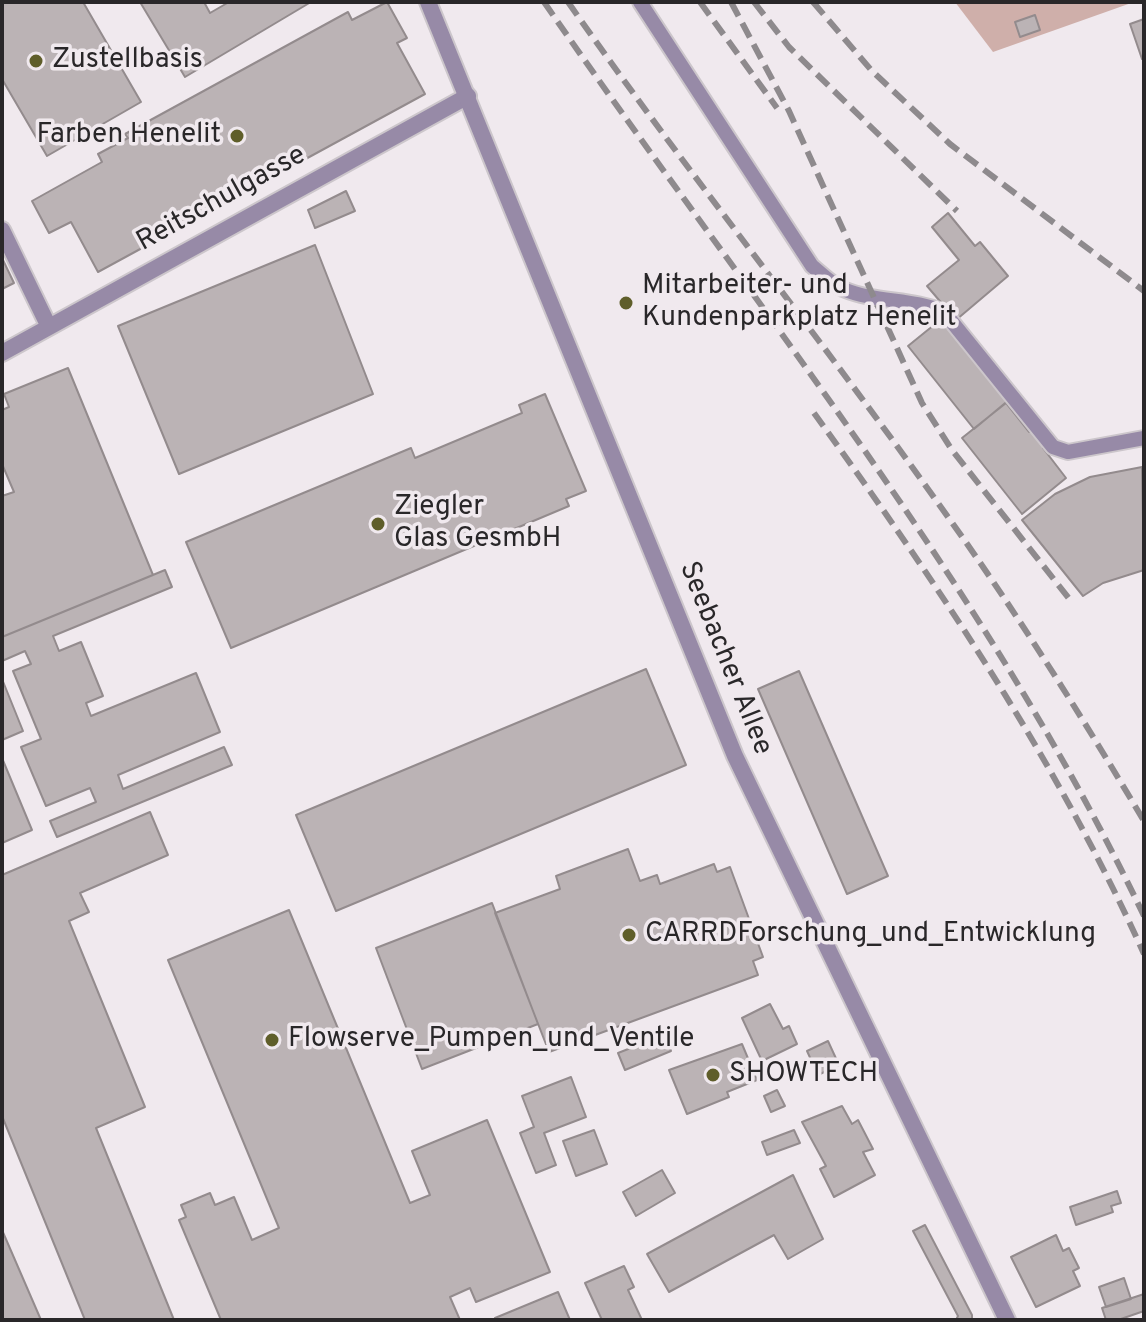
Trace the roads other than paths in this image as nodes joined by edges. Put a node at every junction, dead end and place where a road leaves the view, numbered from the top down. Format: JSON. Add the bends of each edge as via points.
{"nodes":[{"id":1,"x":428,"y":2,"type":"edge"},
{"id":2,"x":640,"y":2,"type":"edge"},
{"id":3,"x":468,"y":96,"type":"junction"},
{"id":4,"x":2,"y":230,"type":"edge"},
{"id":5,"x":48,"y":325,"type":"junction"},
{"id":6,"x":2,"y":353,"type":"edge"},
{"id":7,"x":1144,"y":438,"type":"edge"},
{"id":8,"x":1007,"y":1320,"type":"edge"}],
"edges":[{"from":1,"to":3,"type":"street","name":"Seebacher Allee"},
{"from":2,"to":7,"type":"lane","via":[[812,266],[840,289],[874,299],[924,303],[944,312],[1053,447],[1068,452]]},
{"from":3,"to":5,"type":"street","name":"Reitschulgasse"},
{"from":3,"to":8,"type":"street","name":"Seebacher Allee","via":[[735,756]]},
{"from":4,"to":5,"type":"street"},
{"from":5,"to":6,"type":"street","name":"Reitschulgasse"}]}
